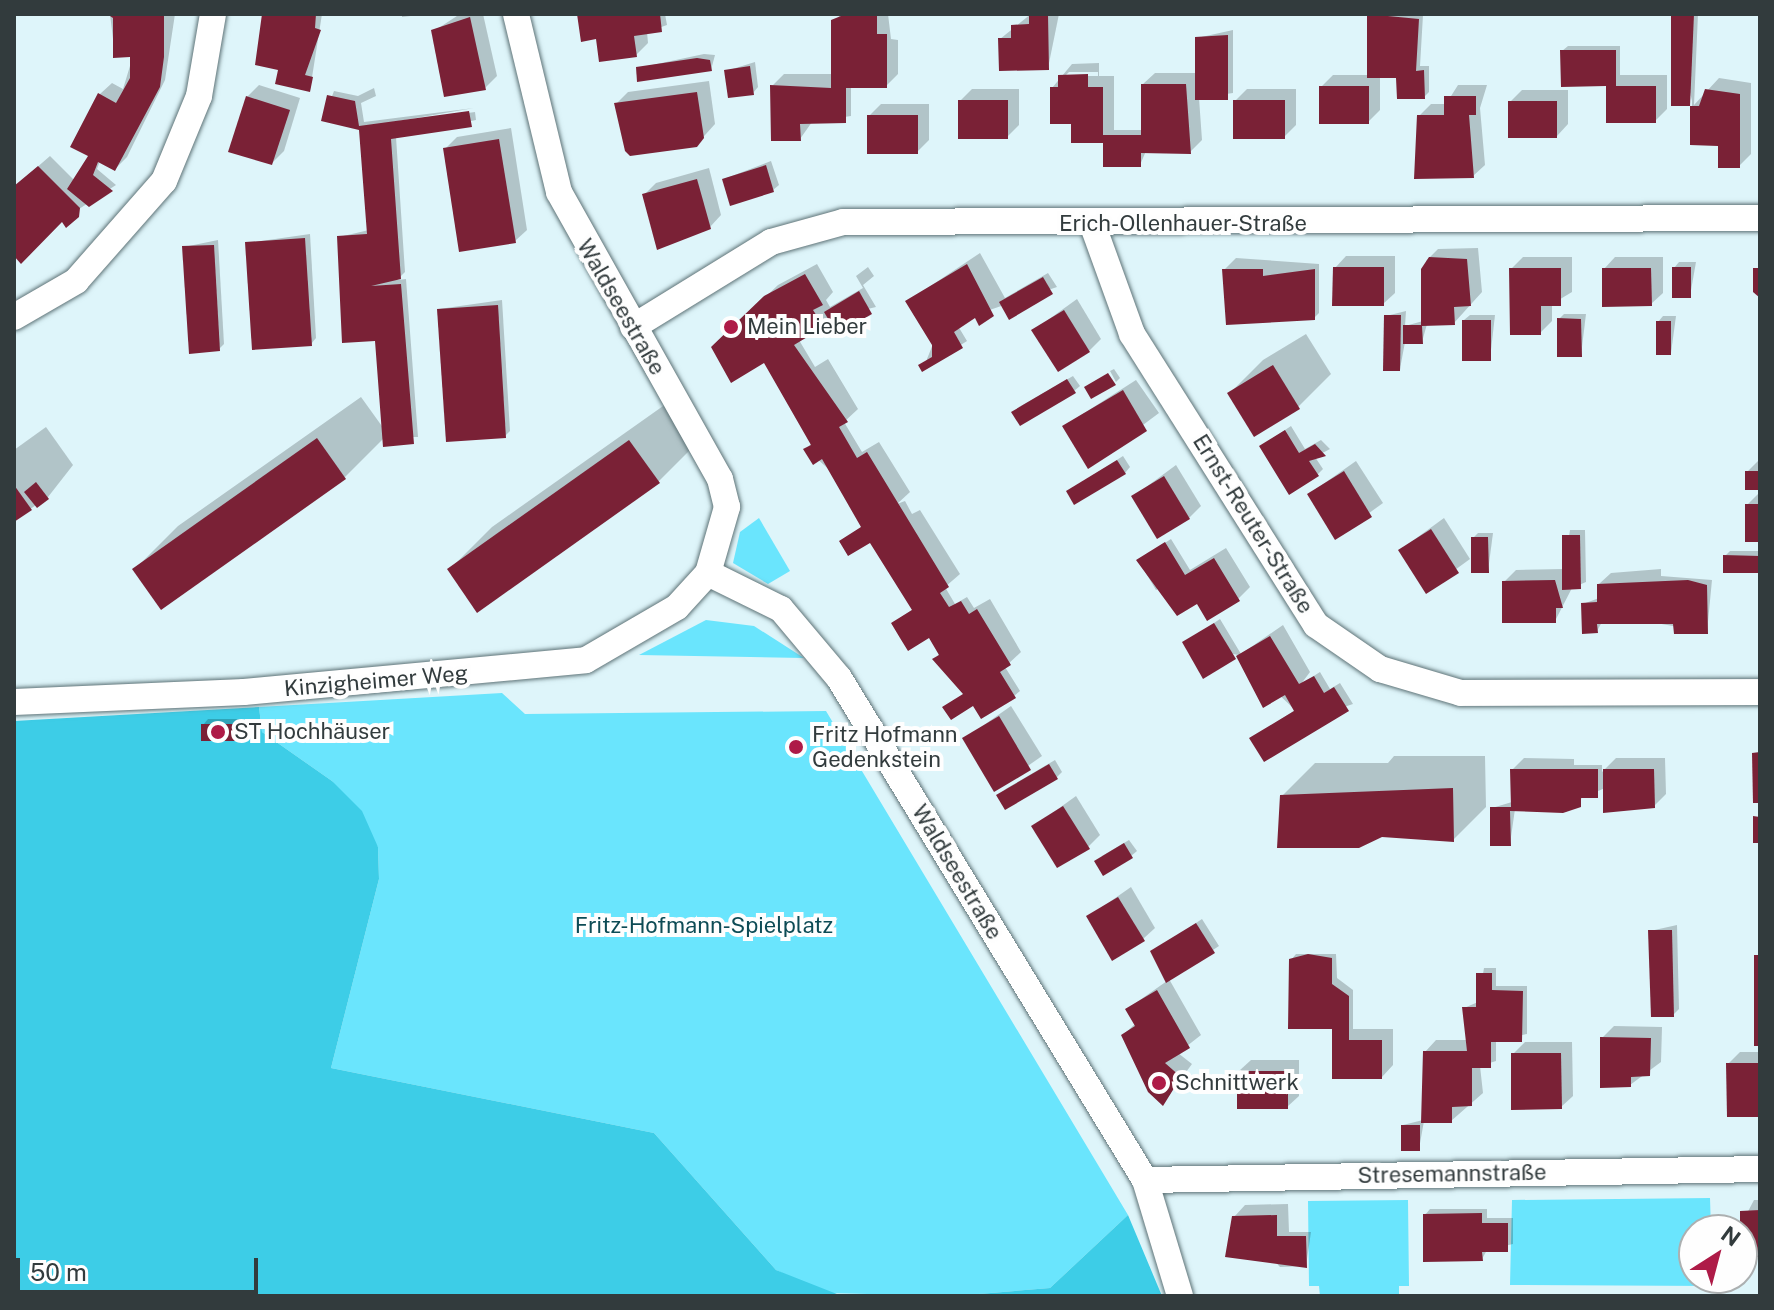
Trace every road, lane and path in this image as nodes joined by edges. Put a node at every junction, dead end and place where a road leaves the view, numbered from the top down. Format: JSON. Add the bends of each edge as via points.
{"nodes":[{"id":1,"x":213,"y":14,"type":"edge"},
{"id":2,"x":516,"y":14,"type":"edge"},
{"id":3,"x":1760,"y":218,"type":"edge"},
{"id":4,"x":1093,"y":226,"type":"junction"},
{"id":5,"x":14,"y":317,"type":"edge"},
{"id":6,"x":633,"y":327,"type":"junction"},
{"id":7,"x":708,"y":573,"type":"junction"},
{"id":8,"x":1760,"y":692,"type":"edge"},
{"id":9,"x":14,"y":702,"type":"edge"},
{"id":10,"x":1760,"y":1169,"type":"edge"},
{"id":11,"x":1145,"y":1180,"type":"junction"},
{"id":12,"x":1180,"y":1296,"type":"edge"}],
"edges":[{"from":1,"to":5,"type":"street","via":[[199,96],[164,181],[76,281]]},
{"from":2,"to":6,"type":"street","name":"Waldseestraße","via":[[559,192]]},
{"from":3,"to":4,"type":"street","name":"Erich-Ollenhauer-Straße"},
{"from":4,"to":6,"type":"street","name":"Erich-Ollenhauer-Straße","via":[[843,222],[771,242]]},
{"from":4,"to":8,"type":"street","name":"Ernst-Reuter-Straße","via":[[1132,334],[1316,625],[1380,669],[1461,693]]},
{"from":6,"to":7,"type":"street","name":"Waldseestraße","via":[[720,479],[725,519]]},
{"from":7,"to":9,"type":"street","name":"Kinzigheimer Weg","via":[[677,607],[586,660],[257,691]]},
{"from":7,"to":11,"type":"street","name":"Waldseestraße","via":[[781,609],[839,678]]},
{"from":10,"to":11,"type":"street","name":"Stresemannstraße"},
{"from":11,"to":12,"type":"street","name":"Waldseestraße"}]}
